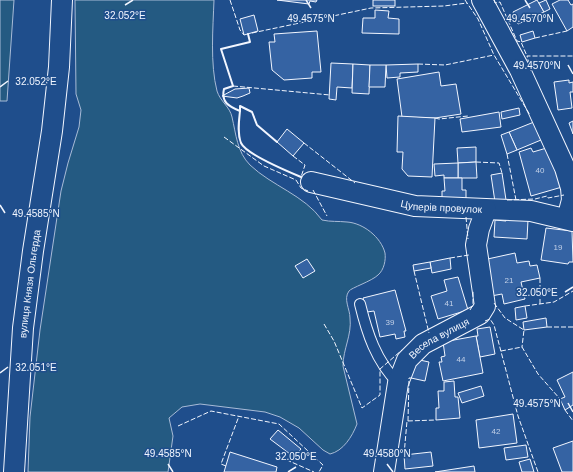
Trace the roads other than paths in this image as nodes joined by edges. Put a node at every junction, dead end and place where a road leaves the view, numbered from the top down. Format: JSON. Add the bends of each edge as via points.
{"nodes":[{"id":1,"x":62,"y":0,"type":"edge"},
{"id":2,"x":482,"y":0,"type":"edge"},
{"id":3,"x":311,"y":182,"type":"dead end"},
{"id":4,"x":486,"y":210,"type":"junction"},
{"id":5,"x":570,"y":220,"type":"edge"},
{"id":6,"x":360,"y":304,"type":"dead end"},
{"id":7,"x":398,"y":383,"type":"junction"},
{"id":8,"x":14,"y":472,"type":"edge"},
{"id":9,"x":384,"y":472,"type":"edge"}],
"edges":[{"from":1,"to":8,"type":"street","name":"вулиця Князя Ольгерда","via":[[59,67],[52,131],[23,328]]},
{"from":2,"to":5,"type":"street","via":[[520,70],[565,168],[572,200]]},
{"from":3,"to":4,"type":"street","name":"Цуперів провулок","via":[[415,206]]},
{"from":4,"to":5,"type":"street","name":"Цуперів провулок","via":[[531,211]]},
{"from":4,"to":7,"type":"street","name":"Весела вулиця","via":[[476,246],[485,306],[480,314],[431,339],[416,350],[403,367]]},
{"from":6,"to":7,"type":"lane","via":[[374,349]]},
{"from":7,"to":9,"type":"street","name":"Весела вулиця"}]}
